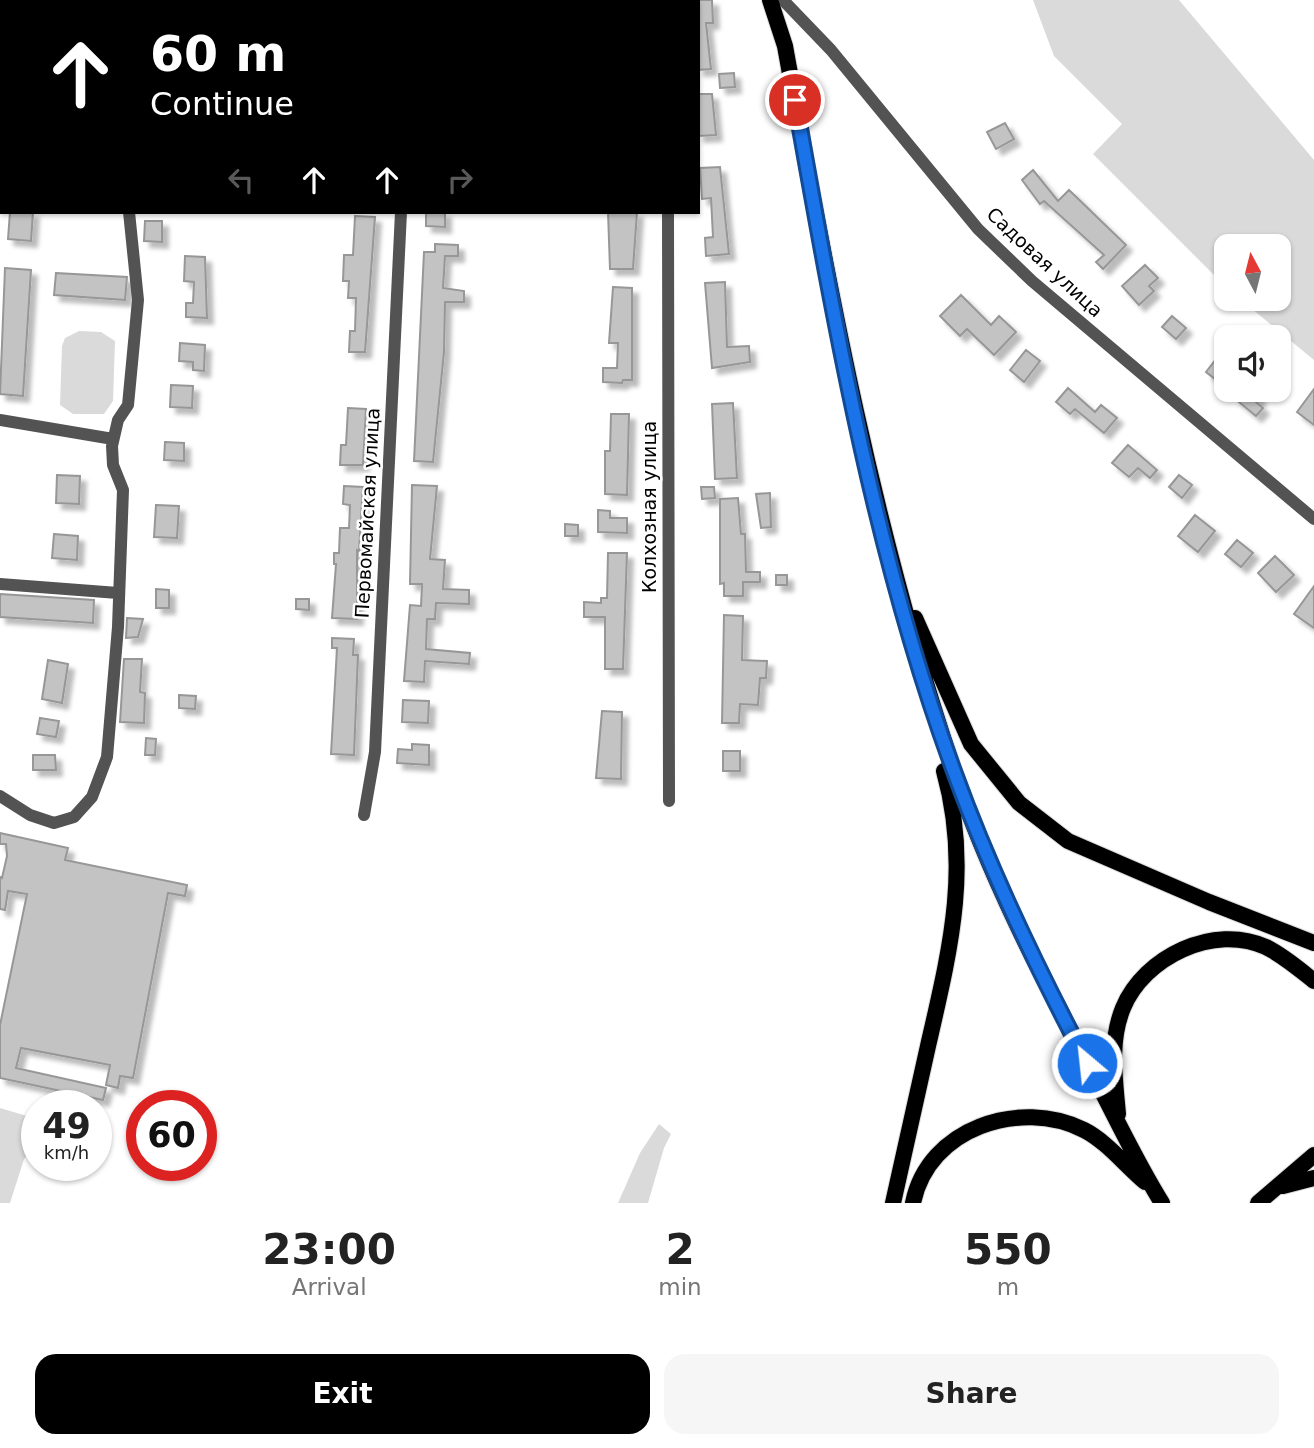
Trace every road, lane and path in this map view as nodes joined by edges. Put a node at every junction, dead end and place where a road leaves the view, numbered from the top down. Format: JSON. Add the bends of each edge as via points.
{"nodes":[{"id":1,"x":770,"y":0,"type":"edge"},
{"id":2,"x":783,"y":0,"type":"edge"},
{"id":3,"x":128,"y":214,"type":"edge"},
{"id":4,"x":401,"y":214,"type":"edge"},
{"id":5,"x":668,"y":214,"type":"edge"},
{"id":6,"x":0,"y":420,"type":"edge"},
{"id":7,"x":113,"y":439,"type":"junction"},
{"id":8,"x":1314,"y":519,"type":"edge"},
{"id":9,"x":891,"y":564,"type":"junction"},
{"id":10,"x":0,"y":584,"type":"edge"},
{"id":11,"x":118,"y":593,"type":"junction"},
{"id":12,"x":905,"y":615,"type":"junction"},
{"id":13,"x":0,"y":796,"type":"edge"},
{"id":14,"x":668,"y":801,"type":"dead end"},
{"id":15,"x":363,"y":815,"type":"dead end"},
{"id":16,"x":1314,"y":943,"type":"edge"},
{"id":17,"x":1314,"y":981,"type":"edge"},
{"id":18,"x":1119,"y":1123,"type":"junction"},
{"id":19,"x":1314,"y":1155,"type":"edge"},
{"id":20,"x":1314,"y":1178,"type":"edge"},
{"id":21,"x":1268,"y":1195,"type":"edge"},
{"id":22,"x":1157,"y":1197,"type":"edge"},
{"id":23,"x":893,"y":1203,"type":"edge"},
{"id":24,"x":913,"y":1203,"type":"edge"}],
"edges":[{"from":1,"to":9,"type":"main road","via":[[785,46],[846,374]]},
{"from":2,"to":8,"type":"street","name":"Садовая улица","via":[[831,50],[978,229],[1032,281]]},
{"from":3,"to":7,"type":"street","via":[[138,300],[128,405]]},
{"from":4,"to":15,"type":"street","name":"Первомайская улица","via":[[375,752]]},
{"from":5,"to":14,"type":"street","name":"Колхозная улица"},
{"from":6,"to":7,"type":"street"},
{"from":7,"to":11,"type":"street","via":[[113,465],[123,491]]},
{"from":9,"to":12,"type":"main road"},
{"from":9,"to":16,"type":"main road","via":[[971,744],[1019,803],[1068,841]]},
{"from":10,"to":11,"type":"street"},
{"from":11,"to":13,"type":"street","via":[[107,757],[92,797],[74,817],[54,823],[30,815]]},
{"from":12,"to":18,"type":"main road","via":[[954,773],[998,881]]},
{"from":12,"to":23,"type":"main road","via":[[953,805],[958,853],[954,932]]},
{"from":17,"to":18,"type":"main road","via":[[1264,946],[1233,940],[1205,942],[1175,952],[1150,969],[1123,1009],[1114,1043]]},
{"from":18,"to":22,"type":"main road"},
{"from":19,"to":21,"type":"main road"},
{"from":20,"to":21,"type":"main road"},
{"from":22,"to":24,"type":"main road","via":[[1086,1131],[1053,1118],[1019,1116],[981,1124],[951,1142],[932,1161]]}]}
